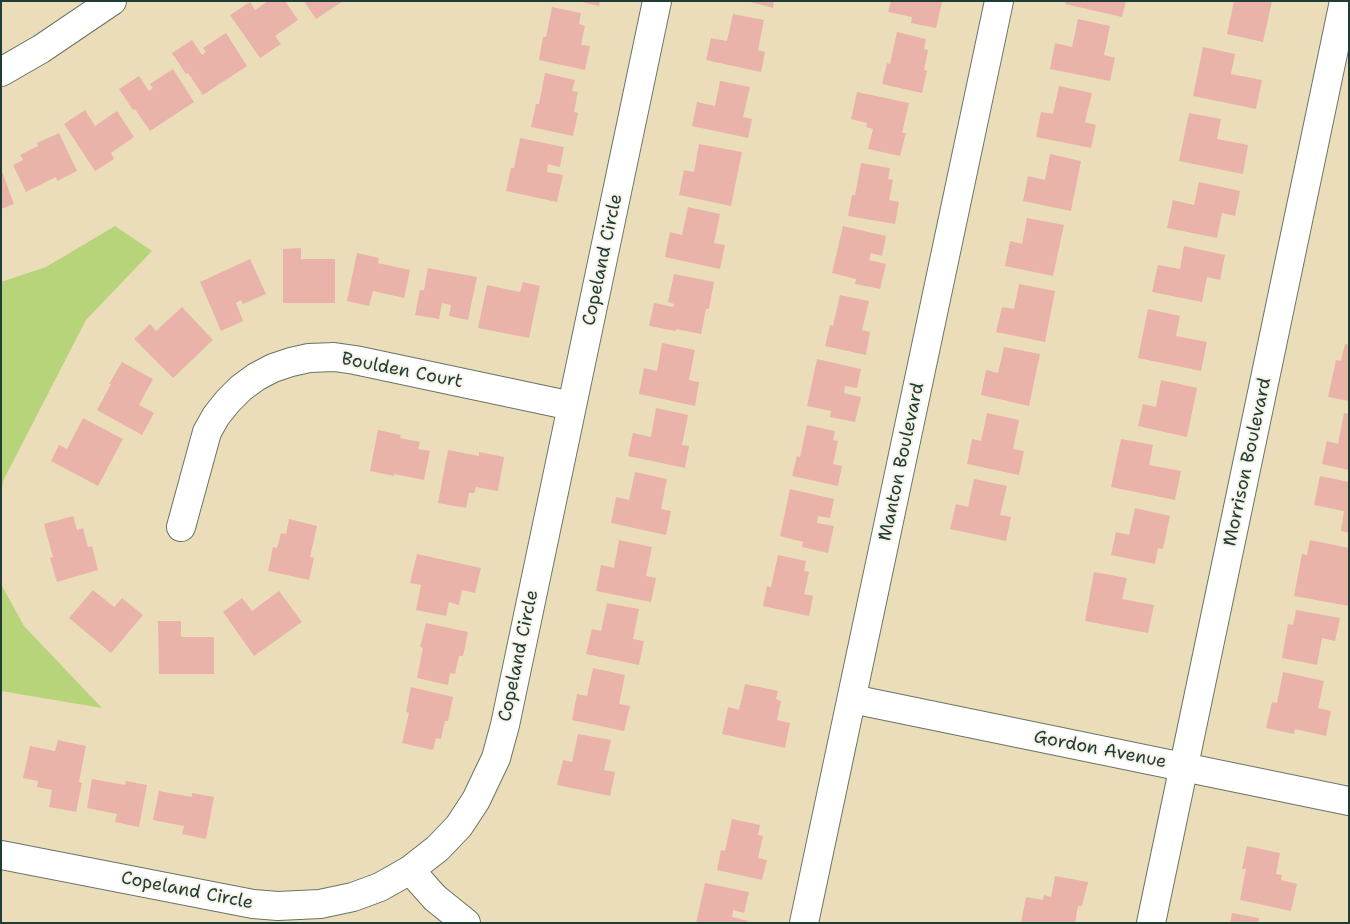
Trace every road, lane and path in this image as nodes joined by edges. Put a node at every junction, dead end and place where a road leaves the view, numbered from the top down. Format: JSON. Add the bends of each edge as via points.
{"nodes":[{"id":1,"x":112,"y":1,"type":"edge"},
{"id":2,"x":657,"y":1,"type":"edge"},
{"id":3,"x":999,"y":1,"type":"edge"},
{"id":4,"x":1344,"y":1,"type":"edge"},
{"id":5,"x":1,"y":72,"type":"edge"},
{"id":6,"x":572,"y":406,"type":"junction"},
{"id":7,"x":181,"y":527,"type":"dead end"},
{"id":8,"x":852,"y":699,"type":"junction"},
{"id":9,"x":1184,"y":766,"type":"junction"},
{"id":10,"x":1349,"y":801,"type":"edge"},
{"id":11,"x":1,"y":855,"type":"edge"},
{"id":12,"x":410,"y":870,"type":"junction"},
{"id":13,"x":466,"y":923,"type":"edge"},
{"id":14,"x":804,"y":923,"type":"edge"},
{"id":15,"x":1151,"y":923,"type":"edge"}],
"edges":[{"from":1,"to":5,"type":"street"},
{"from":2,"to":6,"type":"street","name":"Copeland Circle"},
{"from":3,"to":8,"type":"street","name":"Manton Boulevard"},
{"from":4,"to":9,"type":"street","name":"Morrison Boulevard"},
{"from":6,"to":7,"type":"street","name":"Boulden Court","via":[[355,360],[326,357],[291,362],[256,377],[241,388],[216,416],[207,432]]},
{"from":6,"to":12,"type":"street","name":"Copeland Circle","via":[[496,758],[476,800],[459,826]]},
{"from":8,"to":9,"type":"street","name":"Gordon Avenue"},
{"from":8,"to":14,"type":"street","name":"Manton Boulevard"},
{"from":9,"to":10,"type":"street","name":"Gordon Avenue"},
{"from":9,"to":15,"type":"street","name":"Morrison Boulevard"},
{"from":11,"to":12,"type":"street","name":"Copeland Circle","via":[[253,904],[278,906],[320,904],[353,897],[380,887]]},
{"from":12,"to":13,"type":"street","via":[[435,898]]}]}
